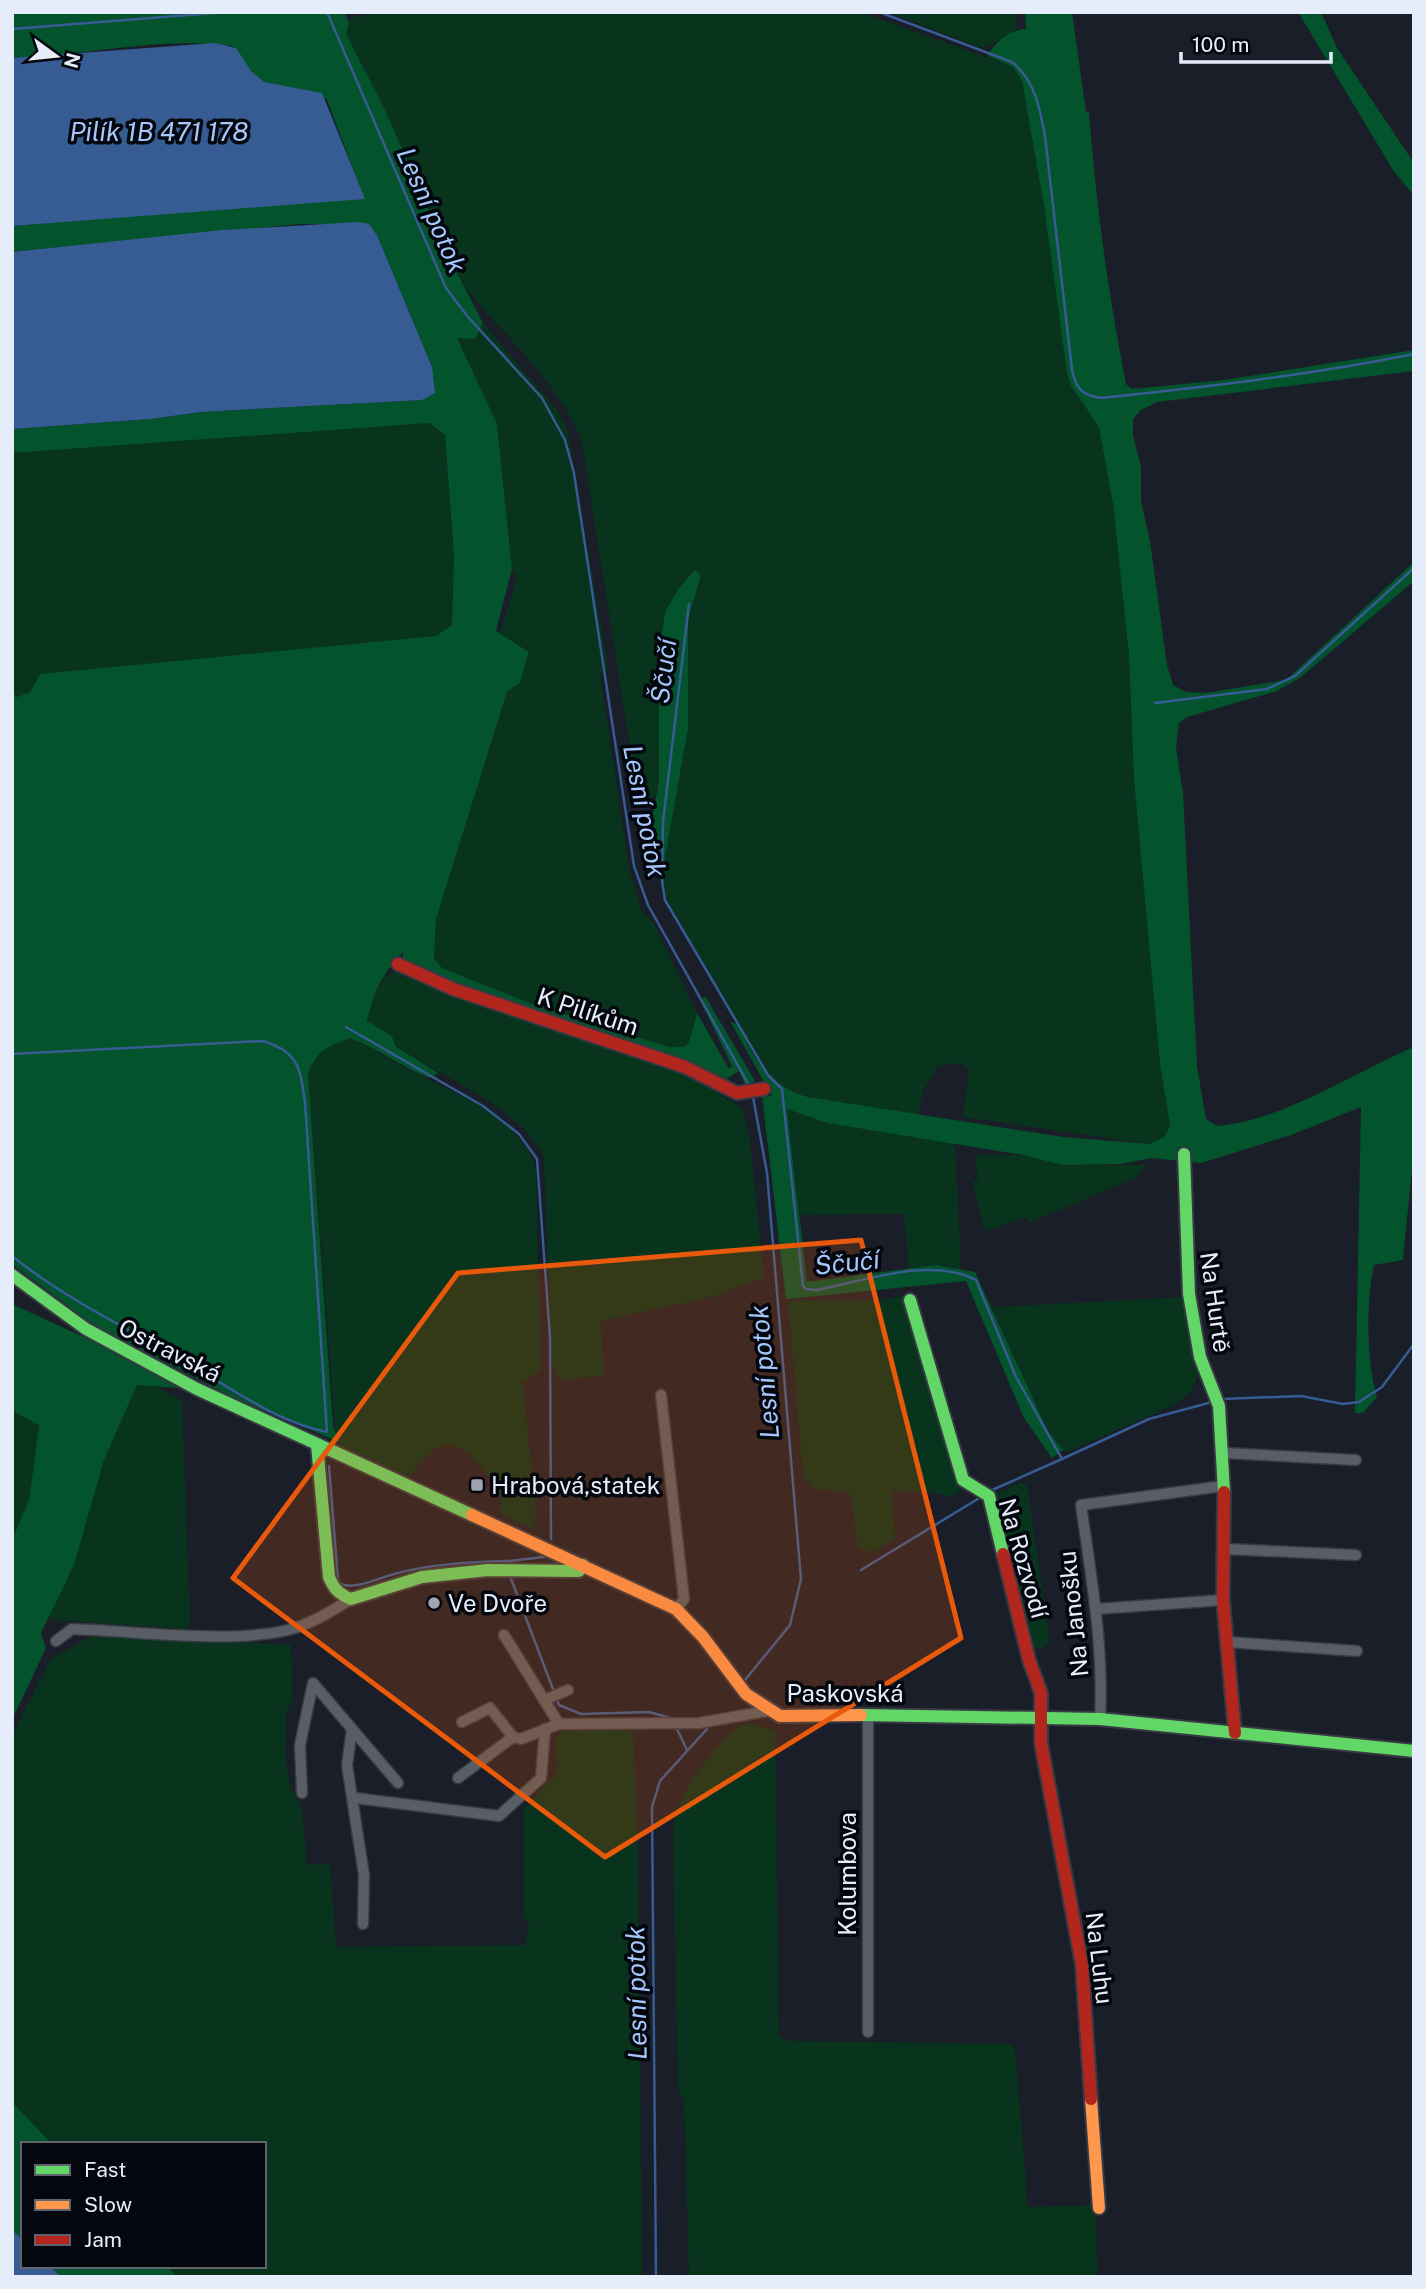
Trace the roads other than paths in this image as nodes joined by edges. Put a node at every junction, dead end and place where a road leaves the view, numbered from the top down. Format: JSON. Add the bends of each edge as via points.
{"nodes":[{"id":1,"x":398,"y":964,"type":"dead end"},
{"id":2,"x":756,"y":1090,"type":"dead end"},
{"id":3,"x":1184,"y":1154,"type":"dead end"},
{"id":4,"x":12,"y":1275,"type":"edge"},
{"id":5,"x":910,"y":1300,"type":"dead end"},
{"id":6,"x":661,"y":1395,"type":"dead end"},
{"id":7,"x":317,"y":1444,"type":"junction"},
{"id":8,"x":1224,"y":1453,"type":"junction"},
{"id":9,"x":1356,"y":1460,"type":"dead end"},
{"id":10,"x":1223,"y":1486,"type":"junction"},
{"id":11,"x":1226,"y":1549,"type":"junction"},
{"id":12,"x":1356,"y":1555,"type":"dead end"},
{"id":13,"x":583,"y":1565,"type":"junction"},
{"id":14,"x":351,"y":1599,"type":"junction"},
{"id":15,"x":1223,"y":1601,"type":"junction"},
{"id":16,"x":676,"y":1609,"type":"junction"},
{"id":17,"x":1096,"y":1609,"type":"junction"},
{"id":18,"x":504,"y":1635,"type":"dead end"},
{"id":19,"x":56,"y":1641,"type":"dead end"},
{"id":20,"x":1227,"y":1642,"type":"junction"},
{"id":21,"x":1357,"y":1651,"type":"dead end"},
{"id":22,"x":767,"y":1711,"type":"junction"},
{"id":23,"x":868,"y":1716,"type":"junction"},
{"id":24,"x":1041,"y":1716,"type":"junction"},
{"id":25,"x":1100,"y":1719,"type":"junction"},
{"id":26,"x":462,"y":1722,"type":"dead end"},
{"id":27,"x":559,"y":1724,"type":"junction"},
{"id":28,"x":352,"y":1729,"type":"junction"},
{"id":29,"x":545,"y":1730,"type":"junction"},
{"id":30,"x":1235,"y":1733,"type":"junction"},
{"id":31,"x":513,"y":1737,"type":"junction"},
{"id":32,"x":1414,"y":1751,"type":"edge"},
{"id":33,"x":458,"y":1778,"type":"dead end"},
{"id":34,"x":398,"y":1783,"type":"dead end"},
{"id":35,"x":302,"y":1793,"type":"dead end"},
{"id":36,"x":355,"y":1798,"type":"junction"},
{"id":37,"x":363,"y":1924,"type":"dead end"},
{"id":38,"x":868,"y":2032,"type":"dead end"},
{"id":39,"x":1098,"y":2208,"type":"dead end"}],
"edges":[{"from":1,"to":2,"type":"street","name":"K Pilíkům","via":[[453,989],[706,1075],[729,1090]]},
{"from":3,"to":8,"type":"street","name":"Na Hurtě","via":[[1189,1294]]},
{"from":4,"to":7,"type":"street","name":"Ostravská","via":[[86,1329],[136,1358]]},
{"from":5,"to":24,"type":"street","name":"Na Rozvodí","via":[[962,1480],[989,1496],[1029,1660],[1041,1680]]},
{"from":6,"to":16,"type":"street","via":[[684,1599]]},
{"from":7,"to":13,"type":"street","name":"Paskovská"},
{"from":7,"to":14,"type":"street","via":[[329,1577],[334,1591]]},
{"from":8,"to":9,"type":"street"},
{"from":8,"to":10,"type":"street","name":"Na Hurtě"},
{"from":10,"to":11,"type":"street","name":"Na Hurtě"},
{"from":10,"to":17,"type":"street","name":"Na Janošku","via":[[1082,1505]]},
{"from":11,"to":12,"type":"street"},
{"from":11,"to":15,"type":"street","name":"Na Hurtě"},
{"from":13,"to":14,"type":"street","via":[[579,1571],[488,1570],[422,1577]]},
{"from":13,"to":16,"type":"street","name":"Paskovská"},
{"from":14,"to":19,"type":"street","via":[[288,1630],[228,1636],[72,1629]]},
{"from":15,"to":17,"type":"street"},
{"from":15,"to":20,"type":"street","name":"Na Hurtě"},
{"from":16,"to":22,"type":"street","name":"Paskovská","via":[[697,1627],[733,1683]]},
{"from":17,"to":25,"type":"street","name":"Na Janošku","via":[[1102,1675]]},
{"from":18,"to":27,"type":"street","via":[[556,1695]]},
{"from":20,"to":21,"type":"street"},
{"from":20,"to":30,"type":"street","name":"Na Hurtě"},
{"from":22,"to":23,"type":"street","name":"Paskovská","via":[[790,1718]]},
{"from":22,"to":27,"type":"street","via":[[706,1722]]},
{"from":23,"to":24,"type":"street","name":"Paskovská"},
{"from":23,"to":38,"type":"street","name":"Kolumbova"},
{"from":24,"to":25,"type":"street","name":"Paskovská"},
{"from":24,"to":39,"type":"street","name":"Na Luhu","via":[[1041,1743],[1082,1965]]},
{"from":25,"to":30,"type":"street","name":"Paskovská"},
{"from":26,"to":31,"type":"street","via":[[490,1708]]},
{"from":27,"to":29,"type":"street"},
{"from":28,"to":34,"type":"street"},
{"from":28,"to":35,"type":"street","via":[[313,1683],[300,1745]]},
{"from":28,"to":36,"type":"street","via":[[347,1765]]},
{"from":29,"to":31,"type":"street"},
{"from":29,"to":36,"type":"street","via":[[541,1778],[499,1816]]},
{"from":30,"to":32,"type":"street","name":"Paskovská"},
{"from":31,"to":33,"type":"street"},
{"from":36,"to":37,"type":"street","via":[[364,1875]]}]}
